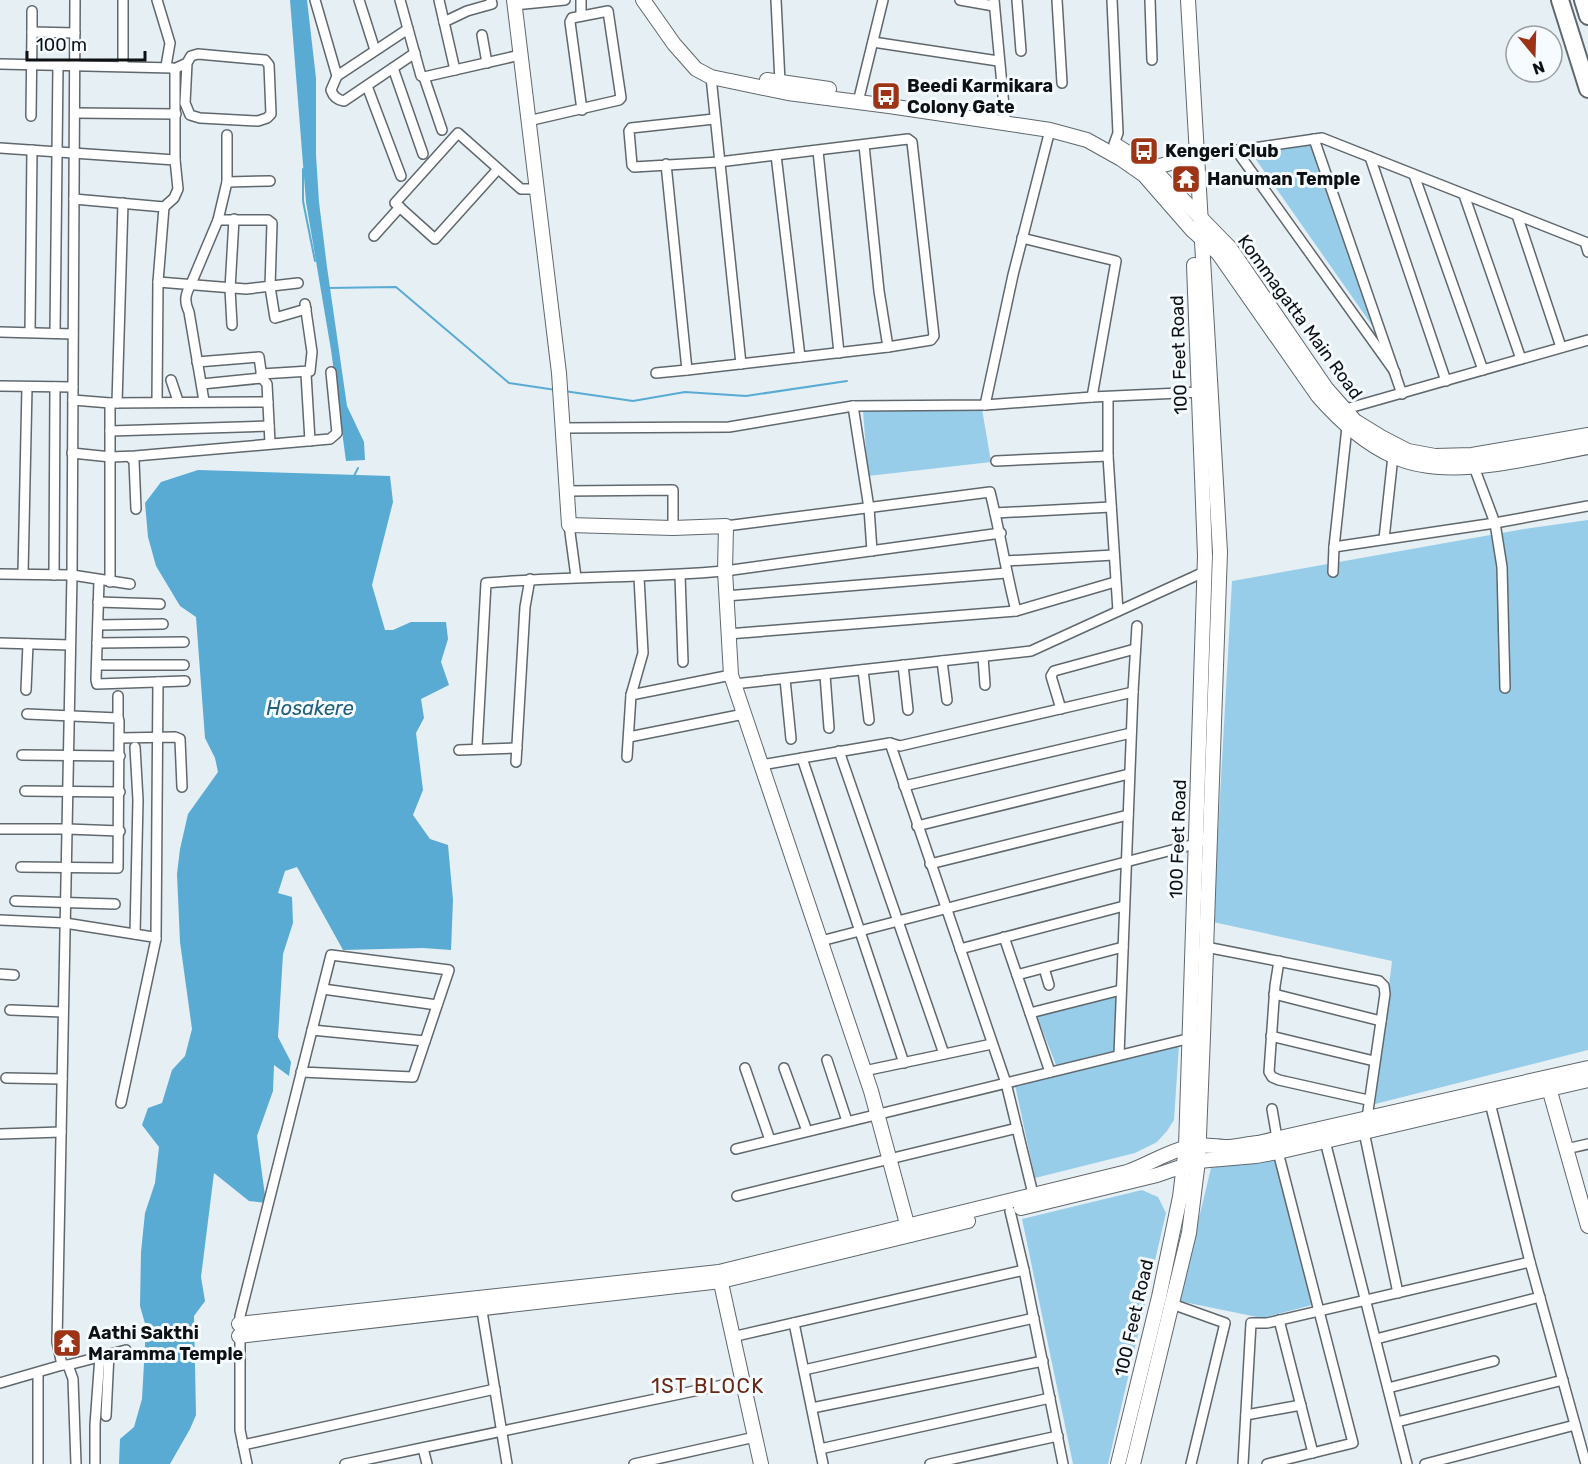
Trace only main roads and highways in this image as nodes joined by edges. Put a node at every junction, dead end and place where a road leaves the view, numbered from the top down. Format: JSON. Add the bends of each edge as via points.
{"nodes":[{"id":1,"x":643,"y":0,"type":"edge"},
{"id":2,"x":653,"y":0,"type":"edge"},
{"id":3,"x":1188,"y":0,"type":"edge"},
{"id":4,"x":1560,"y":0,"type":"edge"},
{"id":5,"x":1583,"y":0,"type":"edge"},
{"id":6,"x":514,"y":3,"type":"edge"},
{"id":7,"x":1588,"y":16,"type":"edge"},
{"id":8,"x":1588,"y":89,"type":"edge"},
{"id":9,"x":859,"y":98,"type":"junction"},
{"id":10,"x":1197,"y":156,"type":"junction"},
{"id":11,"x":1148,"y":171,"type":"junction"},
{"id":12,"x":1195,"y":212,"type":"junction"},
{"id":13,"x":1197,"y":234,"type":"junction"},
{"id":14,"x":1205,"y":392,"type":"junction"},
{"id":15,"x":1344,"y":417,"type":"junction"},
{"id":16,"x":1588,"y":435,"type":"edge"},
{"id":17,"x":1588,"y":447,"type":"edge"},
{"id":18,"x":1203,"y":844,"type":"junction"},
{"id":19,"x":1588,"y":1068,"type":"edge"},
{"id":20,"x":1588,"y":1080,"type":"edge"},
{"id":21,"x":1547,"y":1083,"type":"junction"},
{"id":22,"x":1365,"y":1125,"type":"junction"},
{"id":23,"x":1277,"y":1145,"type":"junction"},
{"id":24,"x":1192,"y":1146,"type":"junction"},
{"id":25,"x":1198,"y":1161,"type":"junction"},
{"id":26,"x":1183,"y":1167,"type":"junction"},
{"id":27,"x":1584,"y":1195,"type":"edge"},
{"id":28,"x":1034,"y":1200,"type":"junction"},
{"id":29,"x":1588,"y":1226,"type":"edge"},
{"id":30,"x":909,"y":1231,"type":"junction"},
{"id":31,"x":720,"y":1277,"type":"junction"},
{"id":32,"x":239,"y":1330,"type":"road end"},
{"id":33,"x":761,"y":1464,"type":"edge"},
{"id":34,"x":1118,"y":1464,"type":"edge"},
{"id":35,"x":1133,"y":1464,"type":"edge"}],
"edges":[{"from":1,"to":9,"type":"main road","name":"Kommagatta Main Road","via":[[696,69],[711,77],[788,93]]},
{"from":2,"to":9,"type":"main road","name":"Kommagatta Main Road","via":[[685,46],[712,69]]},
{"from":3,"to":10,"type":"main road","name":"100 Feet Road"},
{"from":4,"to":8,"type":"highway"},
{"from":5,"to":7,"type":"highway"},
{"from":6,"to":30,"type":"main road","via":[[560,373],[569,525],[726,526],[732,680],[864,1071]]},
{"from":9,"to":11,"type":"main road","name":"Kommagatta Main Road","via":[[1050,130],[1087,140]]},
{"from":9,"to":11,"type":"main road","name":"Kommagatta Main Road","via":[[1005,117],[1089,133],[1114,144]]},
{"from":10,"to":11,"type":"main road"},
{"from":10,"to":12,"type":"main road","name":"100 Feet Road"},
{"from":11,"to":12,"type":"main road","name":"Kommagatta Main Road"},
{"from":11,"to":13,"type":"main road","name":"Kommagatta Main Road"},
{"from":12,"to":13,"type":"main road","name":"100 Feet Road"},
{"from":12,"to":15,"type":"main road","name":"Kommagatta Main Road","via":[[1230,248]]},
{"from":13,"to":14,"type":"main road","name":"100 Feet Road"},
{"from":13,"to":15,"type":"main road","name":"Kommagatta Main Road","via":[[1218,253],[1318,396]]},
{"from":14,"to":18,"type":"main road","name":"100 Feet Road"},
{"from":14,"to":18,"type":"main road","name":"100 Feet Road","via":[[1220,567]]},
{"from":15,"to":16,"type":"main road","name":"Kommagatta Main Road","via":[[1399,447],[1435,456],[1472,455]]},
{"from":15,"to":17,"type":"main road","name":"Kommagatta Main Road","via":[[1393,456],[1436,468],[1474,467]]},
{"from":18,"to":24,"type":"main road","name":"100 Feet Road","via":[[1191,1038]]},
{"from":18,"to":24,"type":"main road","name":"100 Feet Road","via":[[1206,946]]},
{"from":19,"to":21,"type":"main road"},
{"from":20,"to":21,"type":"main road"},
{"from":21,"to":22,"type":"main road"},
{"from":21,"to":22,"type":"main road","via":[[1490,1103]]},
{"from":21,"to":27,"type":"main road"},
{"from":22,"to":23,"type":"main road"},
{"from":22,"to":23,"type":"main road","via":[[1325,1140]]},
{"from":23,"to":24,"type":"main road"},
{"from":23,"to":25,"type":"main road","via":[[1256,1156]]},
{"from":24,"to":25,"type":"main road","name":"100 Feet Road"},
{"from":24,"to":26,"type":"main road","name":"100 Feet Road"},
{"from":24,"to":28,"type":"main road","via":[[1145,1166]]},
{"from":25,"to":26,"type":"main road"},
{"from":25,"to":35,"type":"main road","name":"100 Feet Road","via":[[1189,1233]]},
{"from":26,"to":28,"type":"main road"},
{"from":26,"to":34,"type":"main road","name":"100 Feet Road","via":[[1159,1297]]},
{"from":27,"to":29,"type":"main road"},
{"from":28,"to":30,"type":"main road"},
{"from":28,"to":30,"type":"main road","via":[[1010,1211]]},
{"from":30,"to":31,"type":"main road"},
{"from":31,"to":32,"type":"main road"},
{"from":31,"to":33,"type":"main road"}]}
